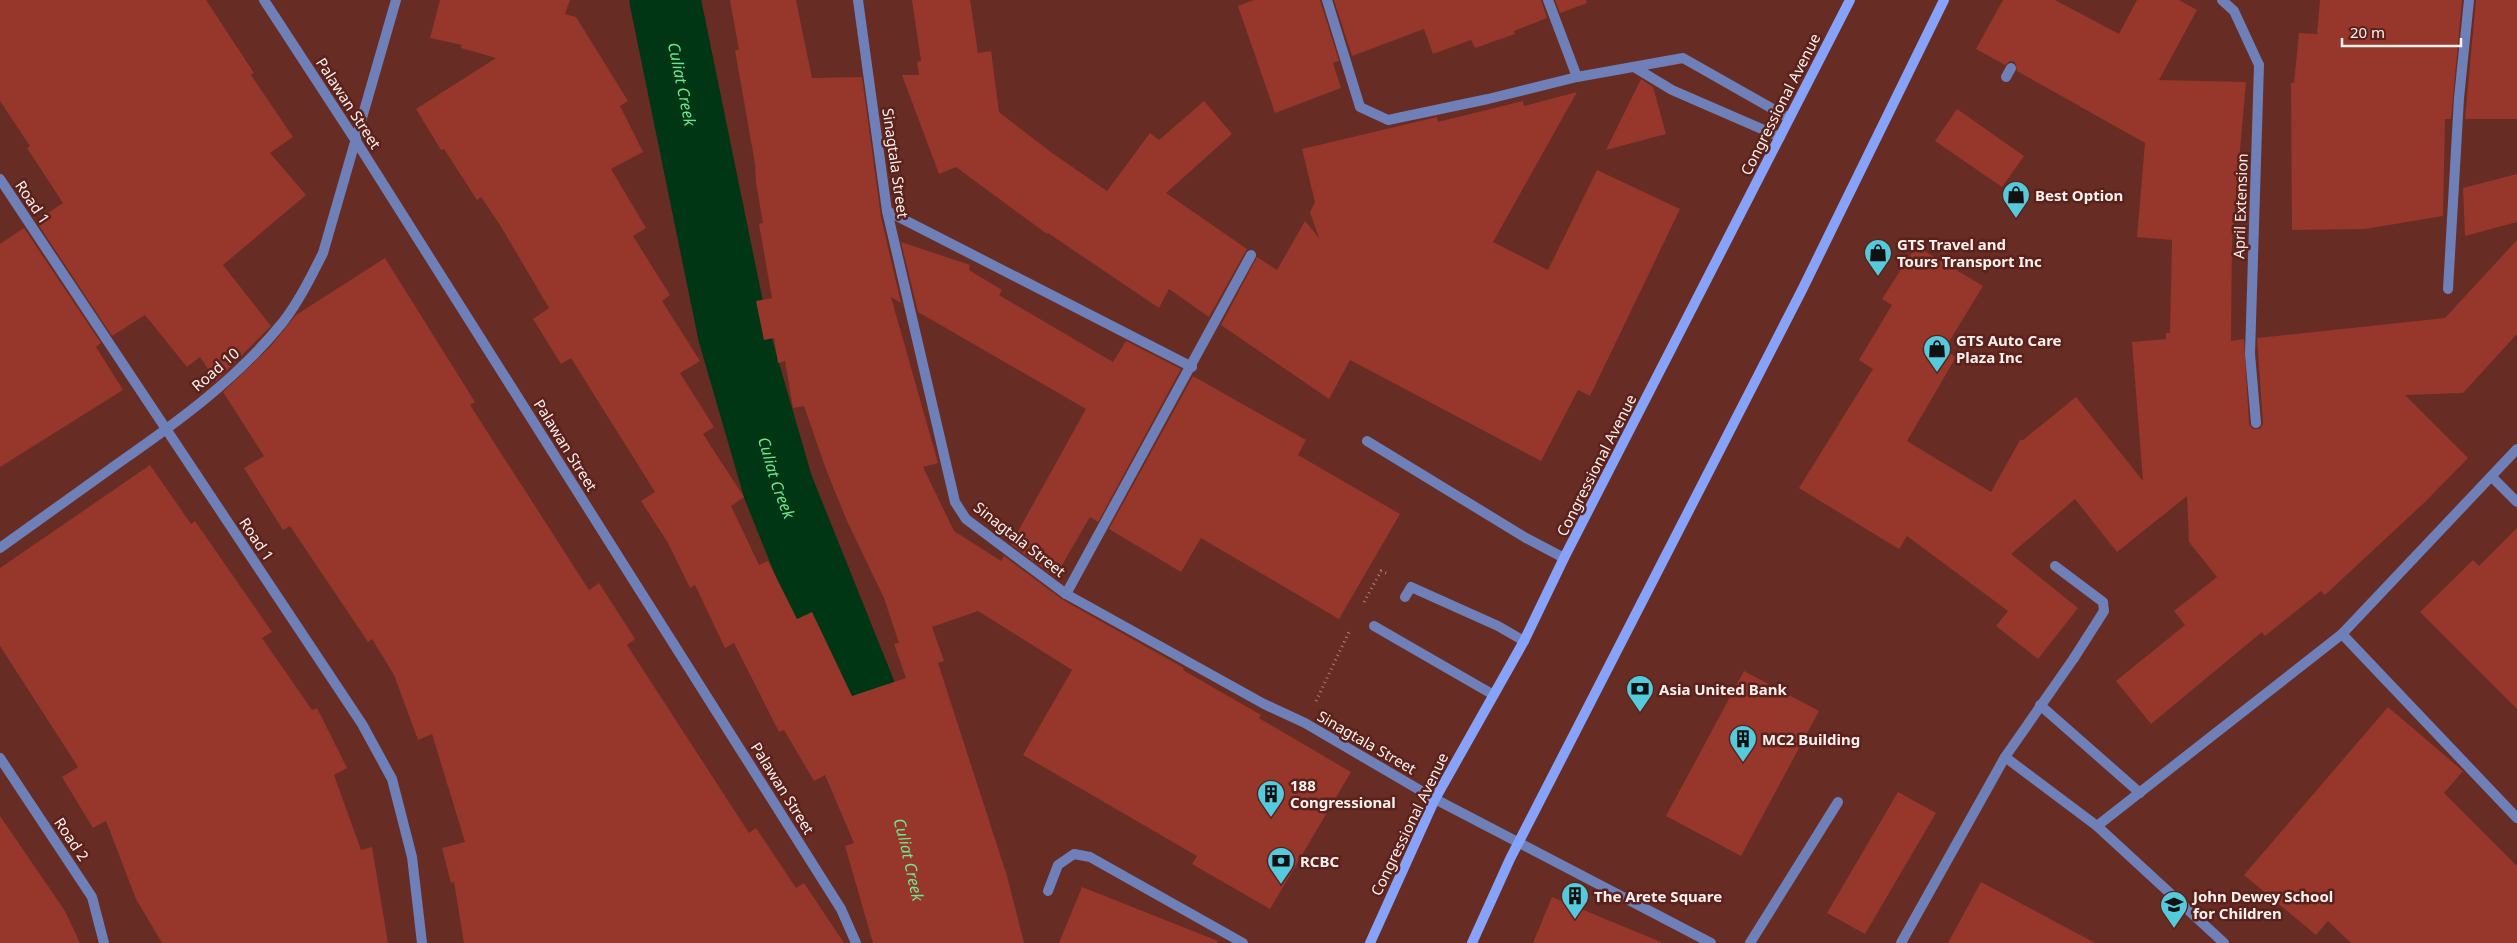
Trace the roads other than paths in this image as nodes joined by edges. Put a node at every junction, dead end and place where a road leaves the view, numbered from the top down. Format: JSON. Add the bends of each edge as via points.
{"nodes":[{"id":1,"x":264,"y":0,"type":"edge"},
{"id":2,"x":396,"y":0,"type":"edge"},
{"id":3,"x":858,"y":0,"type":"edge"},
{"id":4,"x":1327,"y":0,"type":"edge"},
{"id":5,"x":1548,"y":0,"type":"edge"},
{"id":6,"x":1850,"y":0,"type":"edge"},
{"id":7,"x":1944,"y":0,"type":"edge"},
{"id":8,"x":2222,"y":0,"type":"edge"},
{"id":9,"x":2469,"y":0,"type":"edge"},
{"id":10,"x":1634,"y":66,"type":"junction"},
{"id":11,"x":1577,"y":77,"type":"junction"},
{"id":12,"x":1789,"y":118,"type":"junction"},
{"id":13,"x":1780,"y":137,"type":"junction"},
{"id":14,"x":356,"y":141,"type":"junction"},
{"id":15,"x":0,"y":179,"type":"edge"},
{"id":16,"x":887,"y":211,"type":"junction"},
{"id":17,"x":1251,"y":255,"type":"dead end"},
{"id":18,"x":2448,"y":289,"type":"dead end"},
{"id":19,"x":1192,"y":367,"type":"junction"},
{"id":20,"x":2256,"y":423,"type":"dead end"},
{"id":21,"x":166,"y":430,"type":"junction"},
{"id":22,"x":1367,"y":441,"type":"dead end"},
{"id":23,"x":2517,"y":449,"type":"edge"},
{"id":24,"x":2492,"y":477,"type":"junction"},
{"id":25,"x":2517,"y":502,"type":"edge"},
{"id":26,"x":0,"y":548,"type":"edge"},
{"id":27,"x":1564,"y":558,"type":"junction"},
{"id":28,"x":2055,"y":566,"type":"dead end"},
{"id":29,"x":1066,"y":594,"type":"junction"},
{"id":30,"x":1404,"y":597,"type":"dead end"},
{"id":31,"x":1374,"y":626,"type":"dead end"},
{"id":32,"x":2342,"y":634,"type":"junction"},
{"id":33,"x":1524,"y":641,"type":"junction"},
{"id":34,"x":1492,"y":694,"type":"junction"},
{"id":35,"x":2040,"y":704,"type":"junction"},
{"id":36,"x":2005,"y":757,"type":"junction"},
{"id":37,"x":0,"y":758,"type":"edge"},
{"id":38,"x":2140,"y":792,"type":"junction"},
{"id":39,"x":1435,"y":799,"type":"junction"},
{"id":40,"x":1838,"y":802,"type":"dead end"},
{"id":41,"x":2517,"y":818,"type":"edge"},
{"id":42,"x":2097,"y":826,"type":"junction"},
{"id":43,"x":1519,"y":841,"type":"junction"},
{"id":44,"x":1048,"y":891,"type":"dead end"},
{"id":45,"x":104,"y":943,"type":"edge"},
{"id":46,"x":422,"y":943,"type":"edge"},
{"id":47,"x":856,"y":943,"type":"edge"},
{"id":48,"x":1243,"y":943,"type":"edge"},
{"id":49,"x":1370,"y":943,"type":"edge"},
{"id":50,"x":1472,"y":943,"type":"edge"},
{"id":51,"x":1711,"y":943,"type":"edge"},
{"id":52,"x":1750,"y":943,"type":"edge"},
{"id":53,"x":1901,"y":943,"type":"edge"},
{"id":54,"x":2224,"y":943,"type":"edge"}],
"edges":[{"from":1,"to":14,"type":"street","name":"Palawan Street"},
{"from":2,"to":14,"type":"street","name":"Road 10"},
{"from":3,"to":16,"type":"street","name":"Sinagtala Street"},
{"from":4,"to":11,"type":"street","via":[[1360,107],[1388,120]]},
{"from":5,"to":11,"type":"street"},
{"from":6,"to":12,"type":"main road","name":"Congressional Avenue"},
{"from":7,"to":43,"type":"main road","via":[[1802,290]]},
{"from":8,"to":20,"type":"street","name":"April Extension","via":[[2234,11],[2259,65],[2250,354]]},
{"from":9,"to":18,"type":"street","via":[[2459,98]]},
{"from":10,"to":11,"type":"street"},
{"from":10,"to":12,"type":"street","via":[[1684,58]]},
{"from":10,"to":13,"type":"street","via":[[1672,90]]},
{"from":12,"to":13,"type":"main road","name":"Congressional Avenue"},
{"from":13,"to":27,"type":"main road","name":"Congressional Avenue"},
{"from":14,"to":21,"type":"street","name":"Road 10","via":[[323,253],[284,320],[221,386]]},
{"from":14,"to":47,"type":"street","name":"Palawan Street","via":[[841,909]]},
{"from":15,"to":21,"type":"street","name":"Road 1"},
{"from":16,"to":19,"type":"street"},
{"from":16,"to":29,"type":"street","name":"Sinagtala Street","via":[[955,502],[966,519]]},
{"from":17,"to":19,"type":"street"},
{"from":19,"to":29,"type":"street"},
{"from":21,"to":26,"type":"street","name":"Road 10"},
{"from":21,"to":46,"type":"street","name":"Road 1","via":[[339,687],[392,779],[412,858]]},
{"from":22,"to":27,"type":"street"},
{"from":23,"to":24,"type":"street"},
{"from":24,"to":25,"type":"street"},
{"from":24,"to":32,"type":"street"},
{"from":27,"to":33,"type":"main road","name":"Congressional Avenue"},
{"from":28,"to":35,"type":"street","via":[[2103,602],[2104,611]]},
{"from":29,"to":39,"type":"street","name":"Sinagtala Street","via":[[1264,704],[1305,723]]},
{"from":30,"to":33,"type":"street","via":[[1411,586]]},
{"from":31,"to":34,"type":"street"},
{"from":32,"to":38,"type":"street"},
{"from":32,"to":41,"type":"street"},
{"from":33,"to":34,"type":"main road","name":"Congressional Avenue"},
{"from":34,"to":39,"type":"main road","name":"Congressional Avenue"},
{"from":35,"to":36,"type":"street"},
{"from":35,"to":38,"type":"street"},
{"from":36,"to":42,"type":"street"},
{"from":36,"to":53,"type":"street"},
{"from":37,"to":45,"type":"street","name":"Road 2","via":[[92,897]]},
{"from":38,"to":42,"type":"street"},
{"from":39,"to":43,"type":"street","name":"Sinagtala Street"},
{"from":39,"to":49,"type":"main road","name":"Congressional Avenue"},
{"from":40,"to":52,"type":"street"},
{"from":42,"to":54,"type":"street"},
{"from":43,"to":50,"type":"main road"},
{"from":43,"to":51,"type":"street"},
{"from":44,"to":48,"type":"street","via":[[1058,864],[1074,854],[1090,857]]}]}
